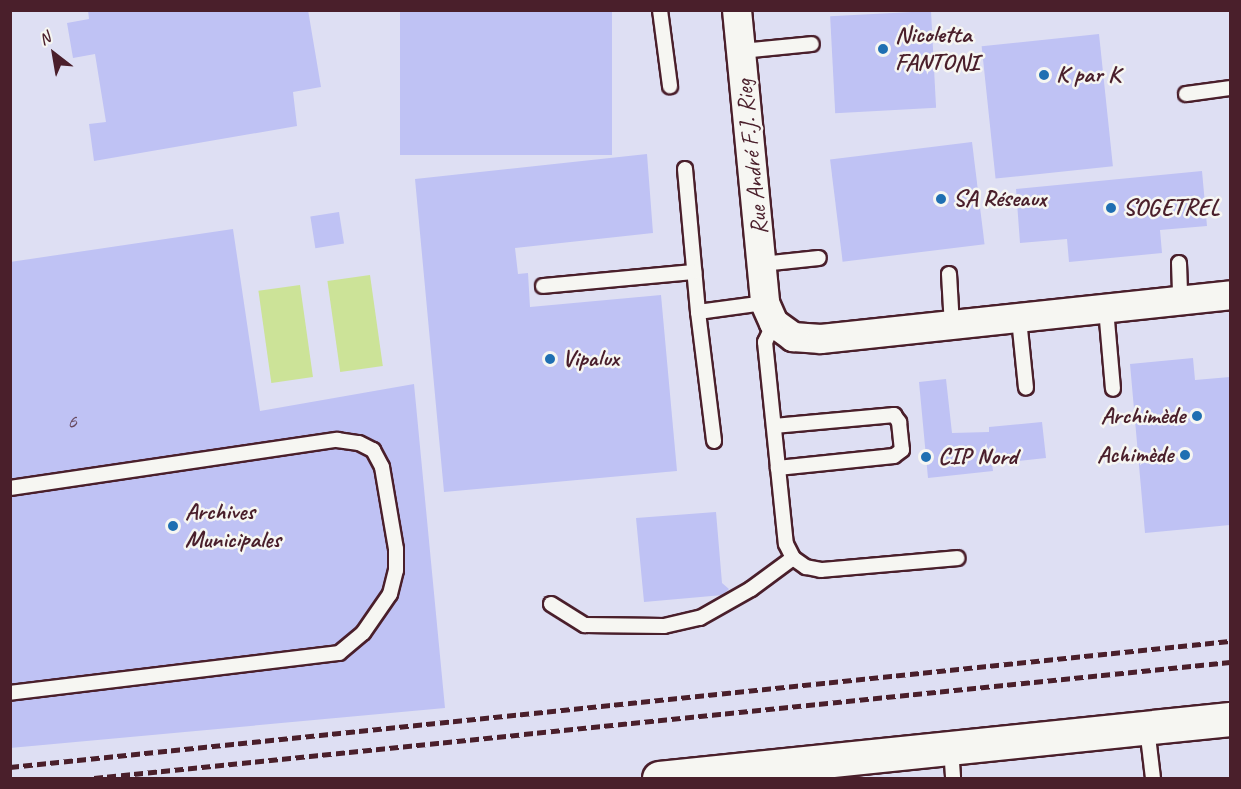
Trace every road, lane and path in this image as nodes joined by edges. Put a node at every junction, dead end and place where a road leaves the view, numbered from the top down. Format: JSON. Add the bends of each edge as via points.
{"nodes":[{"id":1,"x":660,"y":10,"type":"edge"},
{"id":2,"x":737,"y":10,"type":"edge"},
{"id":3,"x":812,"y":44,"type":"dead end"},
{"id":4,"x":741,"y":51,"type":"junction"},
{"id":5,"x":670,"y":86,"type":"dead end"},
{"id":6,"x":1230,"y":88,"type":"edge"},
{"id":7,"x":1186,"y":94,"type":"dead end"},
{"id":8,"x":685,"y":169,"type":"dead end"},
{"id":9,"x":819,"y":258,"type":"dead end"},
{"id":10,"x":1179,"y":263,"type":"dead end"},
{"id":11,"x":762,"y":264,"type":"junction"},
{"id":12,"x":694,"y":272,"type":"junction"},
{"id":13,"x":949,"y":274,"type":"dead end"},
{"id":14,"x":543,"y":286,"type":"dead end"},
{"id":15,"x":1230,"y":295,"type":"edge"},
{"id":16,"x":1180,"y":300,"type":"junction"},
{"id":17,"x":1106,"y":309,"type":"junction"},
{"id":18,"x":698,"y":312,"type":"junction"},
{"id":19,"x":769,"y":313,"type":"junction"},
{"id":20,"x":1019,"y":319,"type":"junction"},
{"id":21,"x":952,"y":326,"type":"junction"},
{"id":22,"x":1026,"y":388,"type":"dead end"},
{"id":23,"x":1113,"y":388,"type":"dead end"},
{"id":24,"x":774,"y":426,"type":"junction"},
{"id":25,"x":714,"y":441,"type":"dead end"},
{"id":26,"x":778,"y":468,"type":"junction"},
{"id":27,"x":10,"y":488,"type":"edge"},
{"id":28,"x":793,"y":558,"type":"junction"},
{"id":29,"x":957,"y":558,"type":"dead end"},
{"id":30,"x":551,"y":604,"type":"dead end"},
{"id":31,"x":10,"y":693,"type":"edge"},
{"id":32,"x":1230,"y":719,"type":"edge"},
{"id":33,"x":1147,"y":728,"type":"junction"},
{"id":34,"x":952,"y":763,"type":"edge"},
{"id":35,"x":709,"y":776,"type":"edge"},
{"id":36,"x":659,"y":778,"type":"edge"},
{"id":37,"x":1153,"y":778,"type":"edge"}],
"edges":[{"from":1,"to":5,"type":"lane"},
{"from":2,"to":4,"type":"street","name":"Rue André F.J. Rieg"},
{"from":3,"to":4,"type":"lane","name":"Rue André F.J. Rieg"},
{"from":4,"to":11,"type":"street","name":"Rue André F.J. Rieg"},
{"from":6,"to":7,"type":"lane"},
{"from":8,"to":12,"type":"lane"},
{"from":9,"to":11,"type":"lane","name":"Rue André F.J. Rieg"},
{"from":10,"to":16,"type":"lane"},
{"from":11,"to":19,"type":"street","name":"Rue André F.J. Rieg"},
{"from":12,"to":14,"type":"lane"},
{"from":12,"to":18,"type":"lane"},
{"from":13,"to":21,"type":"lane"},
{"from":15,"to":16,"type":"street"},
{"from":16,"to":17,"type":"street"},
{"from":17,"to":20,"type":"street"},
{"from":17,"to":23,"type":"lane"},
{"from":18,"to":19,"type":"lane"},
{"from":18,"to":25,"type":"lane"},
{"from":19,"to":21,"type":"street","via":[[793,337],[821,339]]},
{"from":19,"to":24,"type":"lane","via":[[765,342]]},
{"from":20,"to":21,"type":"street"},
{"from":20,"to":22,"type":"lane"},
{"from":24,"to":26,"type":"lane"},
{"from":24,"to":26,"type":"lane","via":[[894,415],[899,422],[902,450],[894,456]]},
{"from":26,"to":28,"type":"lane","via":[[786,544]]},
{"from":27,"to":31,"type":"lane","via":[[337,440],[359,443],[373,450],[382,467],[396,570],[390,594],[363,633],[339,653]]},
{"from":28,"to":29,"type":"lane","via":[[806,567],[821,570]]},
{"from":28,"to":30,"type":"lane","via":[[752,589],[700,618],[664,626],[585,625]]},
{"from":32,"to":33,"type":"street"},
{"from":33,"to":34,"type":"street"},
{"from":33,"to":37,"type":"lane"},
{"from":34,"to":35,"type":"street"},
{"from":35,"to":36,"type":"street"}]}
